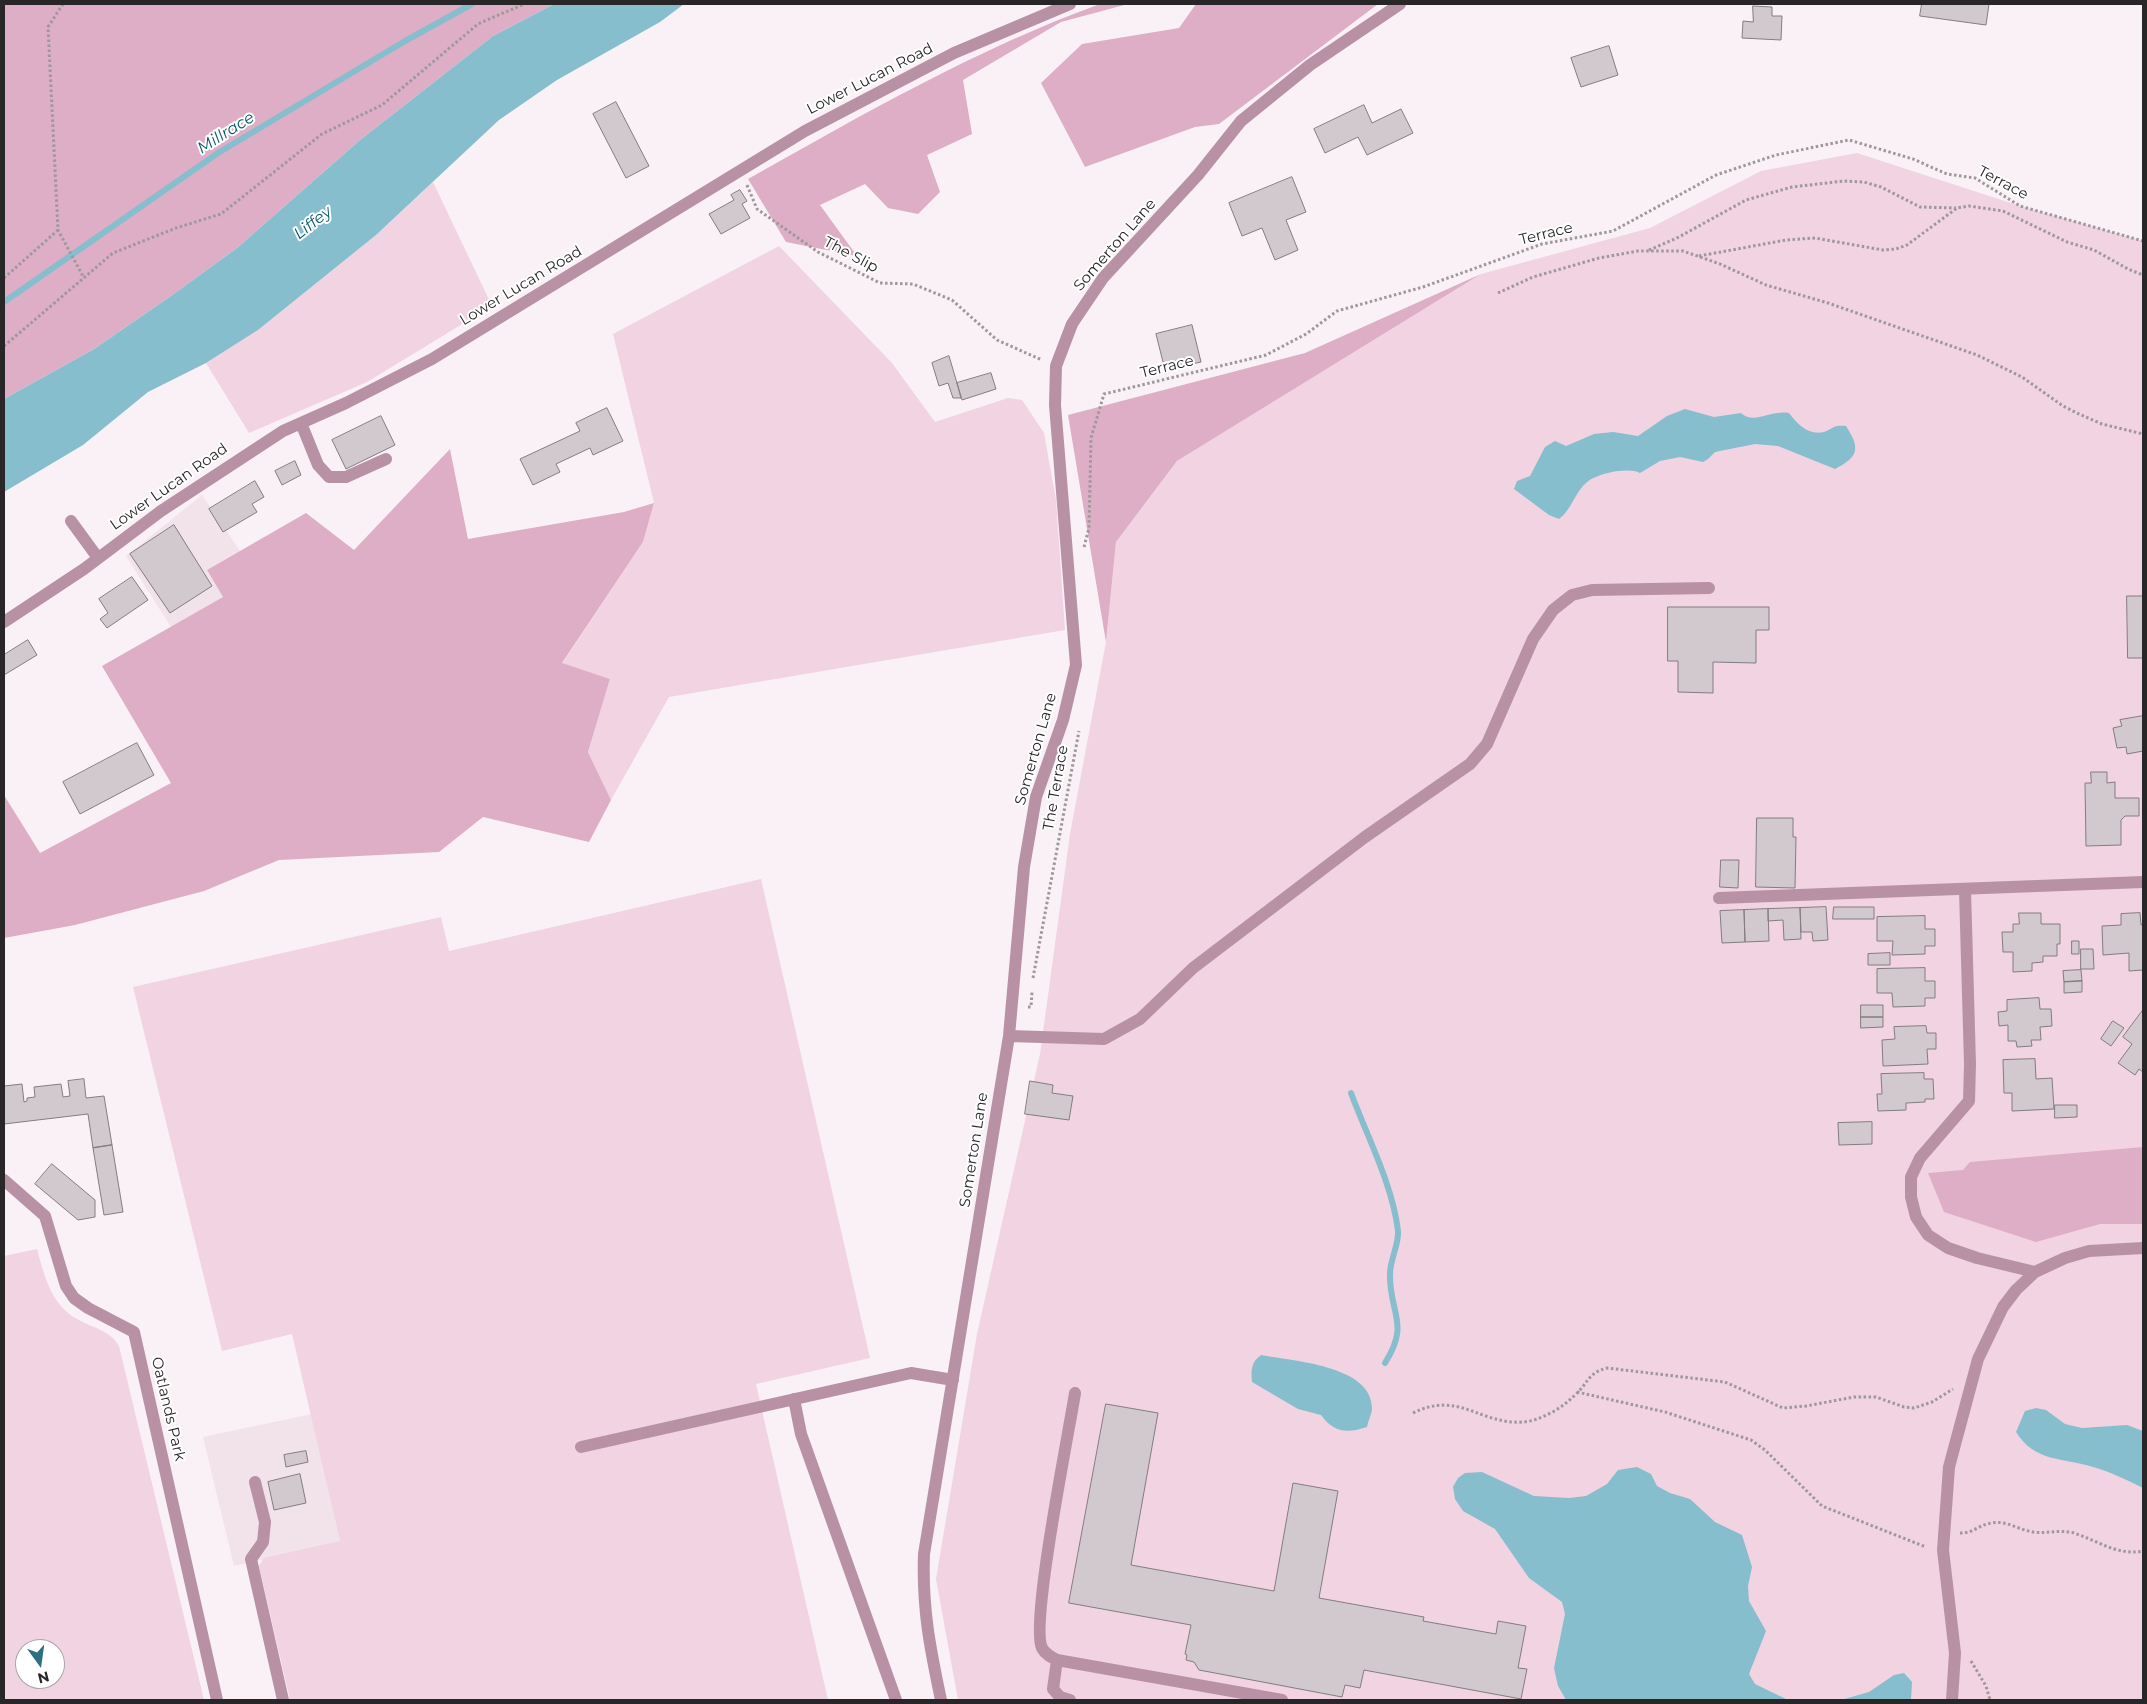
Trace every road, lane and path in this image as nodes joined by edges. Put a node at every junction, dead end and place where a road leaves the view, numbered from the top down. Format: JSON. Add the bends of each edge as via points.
{"nodes":[{"id":1,"x":63,"y":4,"type":"edge"},
{"id":2,"x":524,"y":4,"type":"edge"},
{"id":3,"x":1070,"y":4,"type":"edge"},
{"id":4,"x":1400,"y":4,"type":"edge"},
{"id":5,"x":740,"y":169,"type":"junction"},
{"id":6,"x":1957,"y":208,"type":"junction"},
{"id":7,"x":58,"y":230,"type":"junction"},
{"id":8,"x":2143,"y":241,"type":"edge"},
{"id":9,"x":1647,"y":251,"type":"junction"},
{"id":10,"x":1699,"y":256,"type":"junction"},
{"id":11,"x":2143,"y":275,"type":"edge"},
{"id":12,"x":4,"y":278,"type":"edge"},
{"id":13,"x":84,"y":278,"type":"junction"},
{"id":14,"x":1498,"y":293,"type":"dead end"},
{"id":15,"x":4,"y":346,"type":"edge"},
{"id":16,"x":1056,"y":366,"type":"junction"},
{"id":17,"x":301,"y":423,"type":"junction"},
{"id":18,"x":2143,"y":434,"type":"edge"},
{"id":19,"x":386,"y":459,"type":"dead end"},
{"id":20,"x":70,"y":521,"type":"dead end"},
{"id":21,"x":1083,"y":553,"type":"dead end"},
{"id":22,"x":98,"y":558,"type":"junction"},
{"id":23,"x":1709,"y":588,"type":"dead end"},
{"id":24,"x":4,"y":622,"type":"edge"},
{"id":25,"x":1080,"y":721,"type":"dead end"},
{"id":26,"x":2143,"y":882,"type":"edge"},
{"id":27,"x":1965,"y":890,"type":"junction"},
{"id":28,"x":1719,"y":898,"type":"dead end"},
{"id":29,"x":1011,"y":1006,"type":"junction"},
{"id":30,"x":1009,"y":1036,"type":"junction"},
{"id":31,"x":4,"y":1180,"type":"edge"},
{"id":32,"x":2143,"y":1248,"type":"edge"},
{"id":33,"x":2035,"y":1272,"type":"junction"},
{"id":34,"x":1974,"y":1373,"type":"junction"},
{"id":35,"x":953,"y":1380,"type":"junction"},
{"id":36,"x":1577,"y":1392,"type":"junction"},
{"id":37,"x":1075,"y":1393,"type":"dead end"},
{"id":38,"x":794,"y":1399,"type":"junction"},
{"id":39,"x":1413,"y":1413,"type":"dead end"},
{"id":40,"x":581,"y":1447,"type":"dead end"},
{"id":41,"x":255,"y":1482,"type":"dead end"},
{"id":42,"x":1944,"y":1532,"type":"junction"},
{"id":43,"x":2143,"y":1551,"type":"edge"},
{"id":44,"x":1944,"y":1561,"type":"junction"},
{"id":45,"x":1057,"y":1660,"type":"junction"},
{"id":46,"x":217,"y":1700,"type":"edge"},
{"id":47,"x":282,"y":1700,"type":"edge"},
{"id":48,"x":896,"y":1700,"type":"edge"},
{"id":49,"x":941,"y":1700,"type":"edge"},
{"id":50,"x":1070,"y":1700,"type":"edge"},
{"id":51,"x":1282,"y":1700,"type":"edge"},
{"id":52,"x":1952,"y":1700,"type":"edge"}],
"edges":[{"from":1,"to":7,"type":"path","via":[[48,28]]},
{"from":2,"to":13,"type":"path","via":[[478,24],[382,105],[322,134],[221,214],[113,253]]},
{"from":3,"to":5,"type":"street","name":"Lower Lucan Road","via":[[899,81]]},
{"from":4,"to":16,"type":"street","name":"Somerton Lane","via":[[1310,65],[1241,121],[1198,176],[1103,278],[1072,324]]},
{"from":5,"to":16,"type":"path","name":"The Slip","via":[[757,208],[818,252],[880,283],[913,284],[952,300],[997,340]]},
{"from":5,"to":17,"type":"street","name":"Lower Lucan Road","via":[[428,362]]},
{"from":6,"to":9,"type":"path","via":[[1920,207],[1864,182],[1792,187],[1746,200]]},
{"from":6,"to":10,"type":"path","via":[[1907,245],[1896,249],[1883,250],[1815,238]]},
{"from":6,"to":11,"type":"path","via":[[1969,206],[2003,210]]},
{"from":7,"to":12,"type":"path"},
{"from":7,"to":13,"type":"path"},
{"from":8,"to":21,"type":"path","name":"Terrace","via":[[2020,206],[1975,178],[1947,174],[1913,159],[1849,140],[1776,156],[1716,175],[1612,231],[1542,244],[1423,287],[1337,312],[1306,334],[1266,355],[1104,394],[1091,438],[1089,528]]},
{"from":9,"to":10,"type":"path","via":[[1683,251]]},
{"from":9,"to":14,"type":"path","via":[[1557,268]]},
{"from":10,"to":18,"type":"path","via":[[1766,285],[1856,312],[1977,355],[2022,377],[2063,406],[2102,424]]},
{"from":13,"to":15,"type":"path"},
{"from":16,"to":29,"type":"street","name":"Somerton Lane","via":[[1055,405],[1076,665],[1062,720],[1036,797],[1024,867]]},
{"from":17,"to":19,"type":"street","via":[[318,465],[329,477],[346,477]]},
{"from":17,"to":22,"type":"street","name":"Lower Lucan Road","via":[[283,431],[160,511]]},
{"from":20,"to":22,"type":"street"},
{"from":22,"to":24,"type":"street","name":"Lower Lucan Road"},
{"from":23,"to":30,"type":"street","via":[[1592,590],[1572,595],[1553,610],[1532,640],[1487,744],[1470,764],[1364,837],[1193,968],[1140,1019],[1104,1039]]},
{"from":25,"to":29,"type":"path","name":"The Terrace","via":[[1032,983],[1031,1007]]},
{"from":26,"to":27,"type":"street"},
{"from":27,"to":28,"type":"street"},
{"from":27,"to":33,"type":"street","via":[[1969,1101],[1920,1158],[1911,1177],[1911,1197],[1916,1217],[1928,1235],[1948,1248]]},
{"from":29,"to":30,"type":"street","name":"Somerton Lane"},
{"from":30,"to":35,"type":"street","name":"Somerton Lane"},
{"from":31,"to":46,"type":"street","name":"Oatlands Park","via":[[45,1216],[66,1286],[74,1298],[134,1332]]},
{"from":32,"to":33,"type":"street","via":[[2089,1251]]},
{"from":33,"to":34,"type":"street","via":[[2003,1307]]},
{"from":34,"to":36,"type":"path","via":[[1932,1402],[1914,1408],[1876,1397],[1854,1397],[1784,1408],[1725,1382],[1608,1368],[1588,1377]]},
{"from":34,"to":42,"type":"street","via":[[1949,1467]]},
{"from":35,"to":38,"type":"street","via":[[911,1373]]},
{"from":35,"to":49,"type":"street","name":"Somerton Lane","via":[[924,1554],[923,1595],[928,1640]]},
{"from":36,"to":39,"type":"path","via":[[1562,1406],[1523,1422],[1494,1418],[1453,1405],[1437,1405]]},
{"from":36,"to":44,"type":"path","via":[[1665,1412],[1751,1440],[1822,1506],[1918,1543]]},
{"from":37,"to":45,"type":"street","via":[[1041,1616],[1042,1647]]},
{"from":38,"to":40,"type":"street"},
{"from":38,"to":48,"type":"street","via":[[801,1434]]},
{"from":41,"to":47,"type":"street","via":[[264,1532],[263,1542],[251,1559]]},
{"from":42,"to":43,"type":"path","via":[[1968,1534],[1990,1523],[2002,1523],[2031,1532],[2060,1530],[2074,1533],[2132,1554]]},
{"from":42,"to":44,"type":"street"},
{"from":44,"to":52,"type":"street","via":[[1955,1653]]},
{"from":45,"to":50,"type":"street","via":[[1053,1689],[1060,1697]]},
{"from":45,"to":51,"type":"street"}]}
